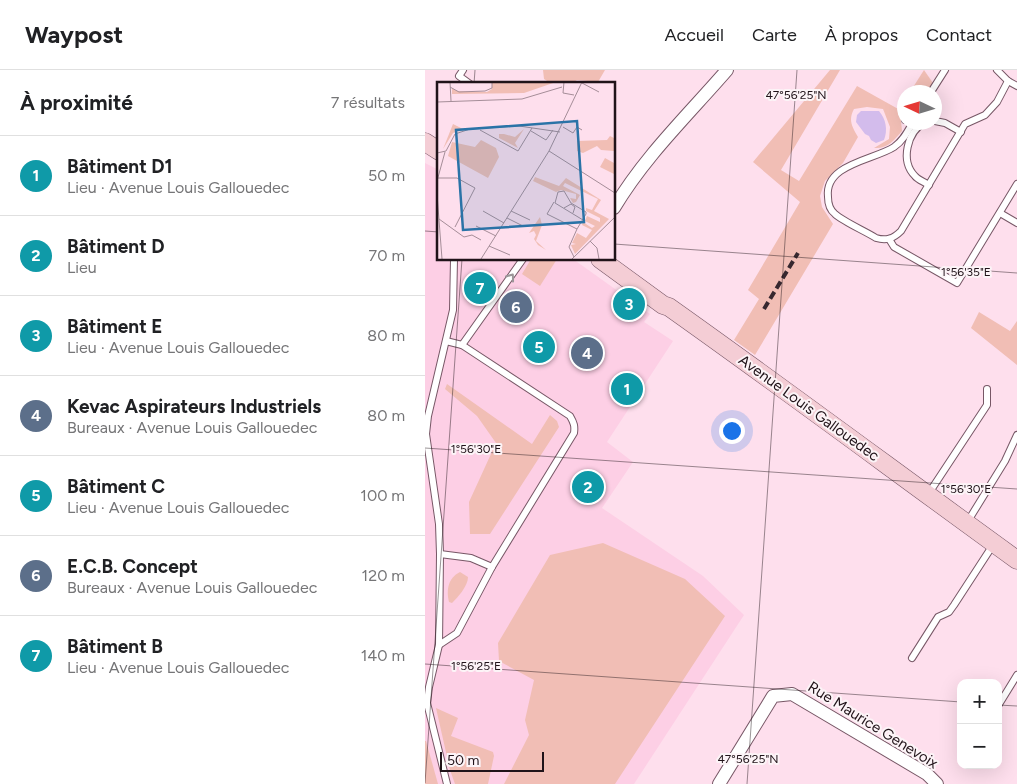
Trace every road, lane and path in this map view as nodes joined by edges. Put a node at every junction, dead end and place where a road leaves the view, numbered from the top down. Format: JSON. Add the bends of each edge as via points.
{"nodes":[{"id":1,"x":463,"y":70,"type":"edge"},
{"id":2,"x":727,"y":70,"type":"edge"},
{"id":3,"x":945,"y":70,"type":"edge"},
{"id":4,"x":997,"y":70,"type":"edge"},
{"id":5,"x":1008,"y":81,"type":"junction"},
{"id":6,"x":467,"y":82,"type":"edge"},
{"id":7,"x":935,"y":85,"type":"edge"},
{"id":8,"x":1017,"y":86,"type":"edge"},
{"id":9,"x":942,"y":122,"type":"edge"},
{"id":10,"x":911,"y":130,"type":"edge"},
{"id":11,"x":912,"y":130,"type":"edge"},
{"id":12,"x":961,"y":132,"type":"junction"},
{"id":13,"x":425,"y":142,"type":"edge"},
{"id":14,"x":437,"y":150,"type":"edge"},
{"id":15,"x":1017,"y":184,"type":"edge"},
{"id":16,"x":929,"y":185,"type":"junction"},
{"id":17,"x":615,"y":206,"type":"edge"},
{"id":18,"x":1000,"y":213,"type":"junction"},
{"id":19,"x":1017,"y":223,"type":"edge"},
{"id":20,"x":889,"y":239,"type":"junction"},
{"id":21,"x":454,"y":260,"type":"edge"},
{"id":22,"x":522,"y":260,"type":"edge"},
{"id":23,"x":601,"y":260,"type":"edge"},
{"id":24,"x":446,"y":341,"type":"junction"},
{"id":25,"x":462,"y":345,"type":"junction"},
{"id":26,"x":987,"y":389,"type":"dead end"},
{"id":27,"x":1017,"y":435,"type":"edge"},
{"id":28,"x":927,"y":496,"type":"junction"},
{"id":29,"x":966,"y":524,"type":"junction"},
{"id":30,"x":994,"y":544,"type":"junction"},
{"id":31,"x":440,"y":554,"type":"junction"},
{"id":32,"x":1017,"y":560,"type":"edge"},
{"id":33,"x":492,"y":567,"type":"junction"},
{"id":34,"x":439,"y":644,"type":"junction"},
{"id":35,"x":912,"y":658,"type":"dead end"},
{"id":36,"x":1017,"y":675,"type":"edge"},
{"id":37,"x":1002,"y":699,"type":"edge"},
{"id":38,"x":447,"y":784,"type":"edge"},
{"id":39,"x":719,"y":784,"type":"edge"},
{"id":40,"x":937,"y":784,"type":"edge"}],
"edges":[{"from":1,"to":6,"type":"lane","via":[[459,76]]},
{"from":2,"to":17,"type":"street","via":[[666,136]]},
{"from":3,"to":7,"type":"lane"},
{"from":4,"to":5,"type":"lane"},
{"from":5,"to":8,"type":"lane"},
{"from":5,"to":12,"type":"lane","via":[[997,102],[985,115],[965,124]]},
{"from":9,"to":12,"type":"lane"},
{"from":10,"to":20,"type":"lane","via":[[894,147],[842,169],[827,192],[835,214],[876,238]]},
{"from":11,"to":16,"type":"lane","via":[[907,159],[914,176]]},
{"from":12,"to":16,"type":"lane"},
{"from":13,"to":14,"type":"main road"},
{"from":15,"to":18,"type":"lane"},
{"from":16,"to":20,"type":"lane","via":[[901,232]]},
{"from":18,"to":19,"type":"lane"},
{"from":18,"to":20,"type":"lane","via":[[957,283],[894,247]]},
{"from":21,"to":24,"type":"lane","via":[[453,310]]},
{"from":25,"to":22,"type":"lane","one_way":true},
{"from":23,"to":28,"type":"main road","name":"Avenue Louis Gallouedec","via":[[779,385]]},
{"from":24,"to":25,"type":"lane"},
{"from":24,"to":31,"type":"lane","via":[[426,434]]},
{"from":25,"to":33,"type":"lane","via":[[570,416],[574,423],[573,433]]},
{"from":26,"to":28,"type":"lane","via":[[987,405]]},
{"from":27,"to":29,"type":"lane","via":[[1005,461]]},
{"from":28,"to":29,"type":"main road","name":"Avenue Louis Gallouedec"},
{"from":29,"to":30,"type":"main road","name":"Avenue Louis Gallouedec"},
{"from":30,"to":32,"type":"main road","name":"Avenue Louis Gallouedec"},
{"from":30,"to":35,"type":"lane","via":[[949,612],[937,617]]},
{"from":31,"to":33,"type":"lane","via":[[471,558]]},
{"from":31,"to":34,"type":"lane"},
{"from":33,"to":34,"type":"lane","via":[[457,633]]},
{"from":34,"to":38,"type":"lane","via":[[427,703]]},
{"from":36,"to":37,"type":"lane"},
{"from":39,"to":40,"type":"street","name":"Rue Maurice Genevoix","via":[[773,696],[792,694],[927,774]]}]}
